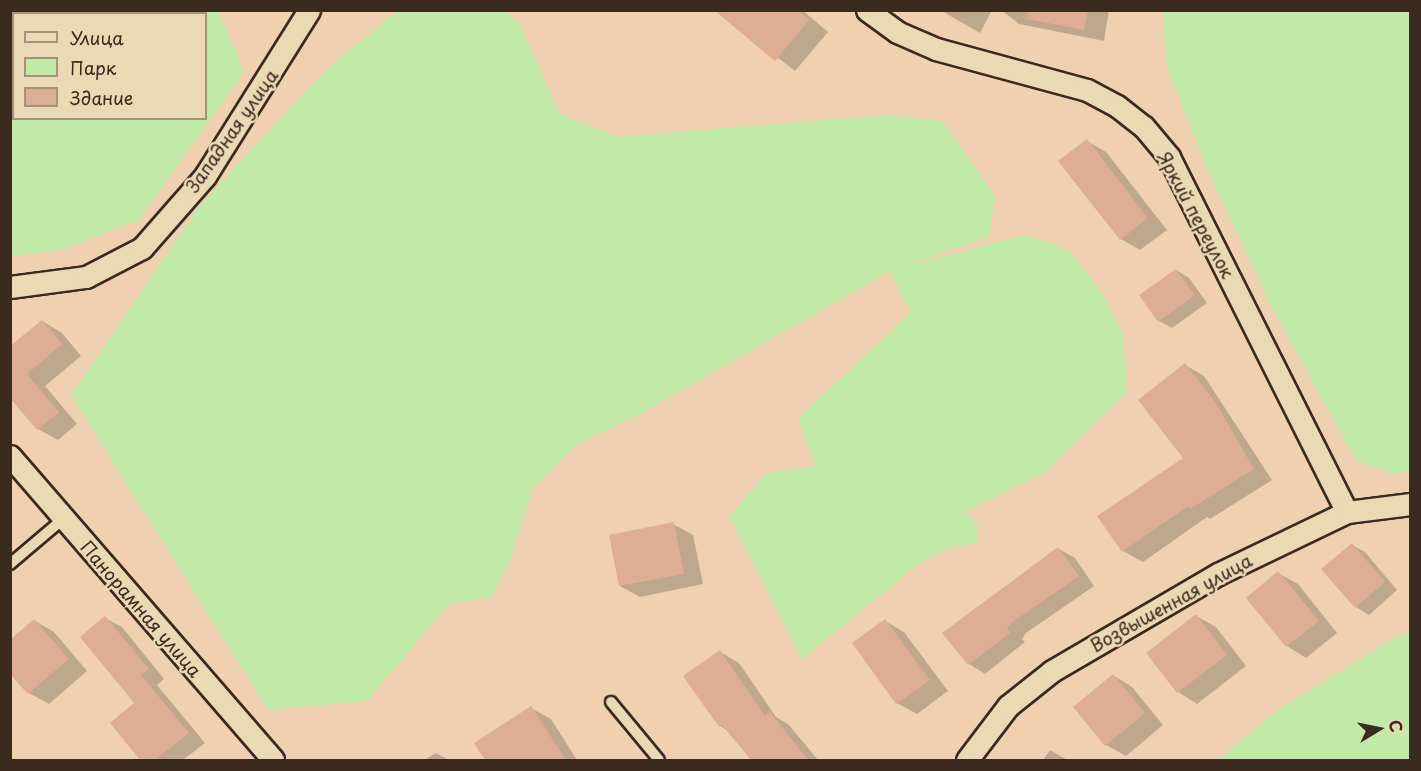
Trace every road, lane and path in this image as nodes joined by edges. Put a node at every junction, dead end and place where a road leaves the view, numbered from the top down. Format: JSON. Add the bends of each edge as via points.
{"nodes":[{"id":1,"x":309,"y":10,"type":"edge"},
{"id":2,"x":867,"y":10,"type":"edge"},
{"id":3,"x":10,"y":287,"type":"edge"},
{"id":4,"x":10,"y":456,"type":"edge"},
{"id":5,"x":1410,"y":504,"type":"edge"},
{"id":6,"x":1347,"y":512,"type":"junction"},
{"id":7,"x":63,"y":519,"type":"junction"},
{"id":8,"x":10,"y":564,"type":"edge"},
{"id":9,"x":611,"y":702,"type":"dead end"},
{"id":10,"x":273,"y":760,"type":"edge"},
{"id":11,"x":659,"y":760,"type":"edge"},
{"id":12,"x":967,"y":760,"type":"edge"}],
"edges":[{"from":1,"to":3,"type":"street","name":"Западная улица","via":[[205,176],[142,248],[86,276]]},
{"from":2,"to":6,"type":"street","name":"Яркий переулок","via":[[897,32],[936,49],[1087,90],[1117,106],[1144,128],[1169,157]]},
{"from":4,"to":7,"type":"street","name":"Панорамная улица"},
{"from":5,"to":6,"type":"street","name":"Возвышенная улица"},
{"from":6,"to":12,"type":"street","name":"Возвышенная улица","via":[[1218,574],[1052,671],[1008,706]]},
{"from":7,"to":8,"type":"lane"},
{"from":7,"to":10,"type":"street","name":"Панорамная улица"},
{"from":9,"to":11,"type":"lane"}]}
